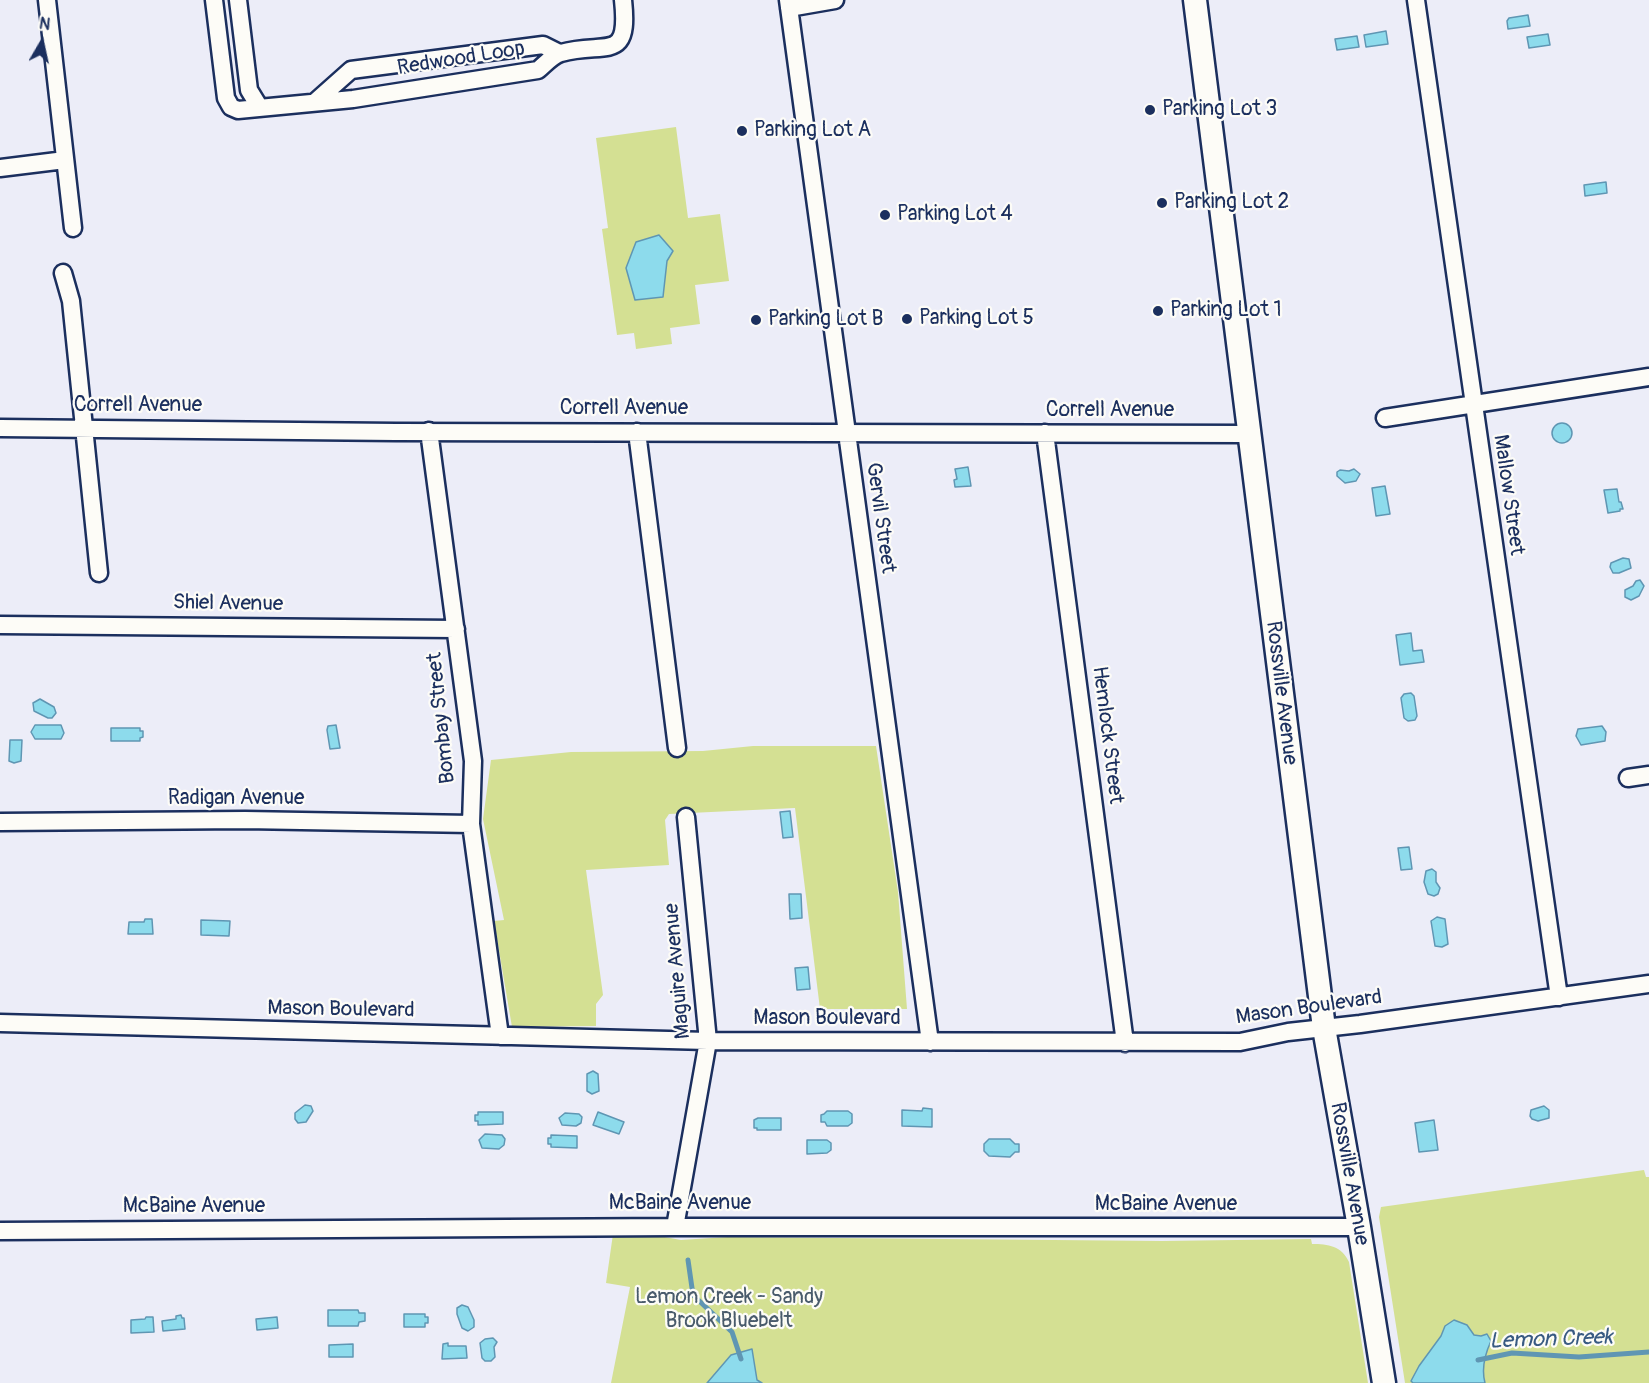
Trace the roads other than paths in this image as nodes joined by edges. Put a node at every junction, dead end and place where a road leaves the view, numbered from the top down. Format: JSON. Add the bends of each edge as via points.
{"nodes":[{"id":1,"x":47,"y":0,"type":"edge"},
{"id":2,"x":214,"y":0,"type":"edge"},
{"id":3,"x":238,"y":0,"type":"edge"},
{"id":4,"x":623,"y":0,"type":"edge"},
{"id":5,"x":835,"y":0,"type":"edge"},
{"id":6,"x":1195,"y":0,"type":"edge"},
{"id":7,"x":1416,"y":0,"type":"edge"},
{"id":8,"x":788,"y":4,"type":"edge"},
{"id":9,"x":559,"y":53,"type":"junction"},
{"id":10,"x":315,"y":102,"type":"junction"},
{"id":11,"x":260,"y":108,"type":"junction"},
{"id":12,"x":65,"y":160,"type":"junction"},
{"id":13,"x":0,"y":168,"type":"edge"},
{"id":14,"x":73,"y":228,"type":"dead end"},
{"id":15,"x":63,"y":273,"type":"dead end"},
{"id":16,"x":1649,"y":377,"type":"edge"},
{"id":17,"x":1473,"y":405,"type":"junction"},
{"id":18,"x":1385,"y":418,"type":"dead end"},
{"id":19,"x":0,"y":428,"type":"edge"},
{"id":20,"x":83,"y":428,"type":"junction"},
{"id":21,"x":429,"y":431,"type":"junction"},
{"id":22,"x":637,"y":432,"type":"junction"},
{"id":23,"x":845,"y":432,"type":"junction"},
{"id":24,"x":1046,"y":433,"type":"junction"},
{"id":25,"x":1248,"y":434,"type":"junction"},
{"id":26,"x":99,"y":573,"type":"dead end"},
{"id":27,"x":0,"y":625,"type":"edge"},
{"id":28,"x":456,"y":629,"type":"junction"},
{"id":29,"x":677,"y":748,"type":"dead end"},
{"id":30,"x":1649,"y":775,"type":"edge"},
{"id":31,"x":1628,"y":778,"type":"dead end"},
{"id":32,"x":686,"y":817,"type":"dead end"},
{"id":33,"x":0,"y":822,"type":"edge"},
{"id":34,"x":471,"y":824,"type":"junction"},
{"id":35,"x":1649,"y":984,"type":"edge"},
{"id":36,"x":1558,"y":997,"type":"junction"},
{"id":37,"x":0,"y":1023,"type":"edge"},
{"id":38,"x":1324,"y":1028,"type":"junction"},
{"id":39,"x":500,"y":1036,"type":"junction"},
{"id":40,"x":708,"y":1041,"type":"junction"},
{"id":41,"x":930,"y":1042,"type":"junction"},
{"id":42,"x":1125,"y":1043,"type":"junction"},
{"id":43,"x":675,"y":1227,"type":"junction"},
{"id":44,"x":1359,"y":1227,"type":"junction"},
{"id":45,"x":0,"y":1231,"type":"edge"},
{"id":46,"x":1384,"y":1383,"type":"edge"}],
"edges":[{"from":1,"to":12,"type":"street"},
{"from":2,"to":11,"type":"street","name":"Redwood Loop","via":[[228,104],[238,110]]},
{"from":3,"to":11,"type":"street","via":[[249,90]]},
{"from":4,"to":9,"type":"street","name":"Redwood Loop","via":[[625,29],[618,42]]},
{"from":5,"to":8,"type":"street"},
{"from":6,"to":25,"type":"street","name":"Rossville Avenue"},
{"from":7,"to":17,"type":"street","name":"Mallow Street"},
{"from":8,"to":23,"type":"street","name":"Gervil Street"},
{"from":9,"to":10,"type":"street","name":"Redwood Loop","via":[[538,70]]},
{"from":9,"to":10,"type":"street","via":[[543,45],[351,70]]},
{"from":10,"to":11,"type":"street","name":"Redwood Loop"},
{"from":12,"to":13,"type":"street"},
{"from":12,"to":14,"type":"street"},
{"from":15,"to":20,"type":"street","via":[[71,301]]},
{"from":16,"to":17,"type":"street"},
{"from":17,"to":18,"type":"street"},
{"from":17,"to":36,"type":"street","name":"Mallow Street"},
{"from":19,"to":20,"type":"street","name":"Correll Avenue"},
{"from":20,"to":21,"type":"street","name":"Correll Avenue"},
{"from":20,"to":26,"type":"street"},
{"from":21,"to":22,"type":"street","name":"Correll Avenue"},
{"from":21,"to":28,"type":"street","name":"Bombay Street"},
{"from":22,"to":23,"type":"street","name":"Correll Avenue"},
{"from":22,"to":29,"type":"street"},
{"from":23,"to":24,"type":"street","name":"Correll Avenue"},
{"from":23,"to":41,"type":"street","name":"Gervil Street"},
{"from":24,"to":25,"type":"street","name":"Correll Avenue"},
{"from":24,"to":42,"type":"street","name":"Hemlock Street"},
{"from":25,"to":38,"type":"street","name":"Rossville Avenue"},
{"from":27,"to":28,"type":"street","name":"Shiel Avenue"},
{"from":28,"to":34,"type":"street","name":"Bombay Street","via":[[473,761]]},
{"from":30,"to":31,"type":"street"},
{"from":32,"to":40,"type":"street","name":"Maguire Avenue"},
{"from":33,"to":34,"type":"street","name":"Radigan Avenue","via":[[245,820]]},
{"from":34,"to":39,"type":"street","name":"Bombay Street"},
{"from":35,"to":36,"type":"street","name":"Mason Boulevard"},
{"from":36,"to":38,"type":"street","name":"Mason Boulevard"},
{"from":37,"to":39,"type":"street","name":"Mason Boulevard"},
{"from":38,"to":42,"type":"street","name":"Mason Boulevard","via":[[1240,1042]]},
{"from":38,"to":44,"type":"street","name":"Rossville Avenue"},
{"from":39,"to":40,"type":"street","name":"Mason Boulevard"},
{"from":40,"to":41,"type":"street","name":"Mason Boulevard"},
{"from":40,"to":43,"type":"street","name":"Maguire Avenue"},
{"from":41,"to":42,"type":"street","name":"Mason Boulevard"},
{"from":43,"to":44,"type":"street","name":"McBaine Avenue"},
{"from":43,"to":45,"type":"street","name":"McBaine Avenue"},
{"from":44,"to":46,"type":"street","name":"Rossville Avenue"}]}
